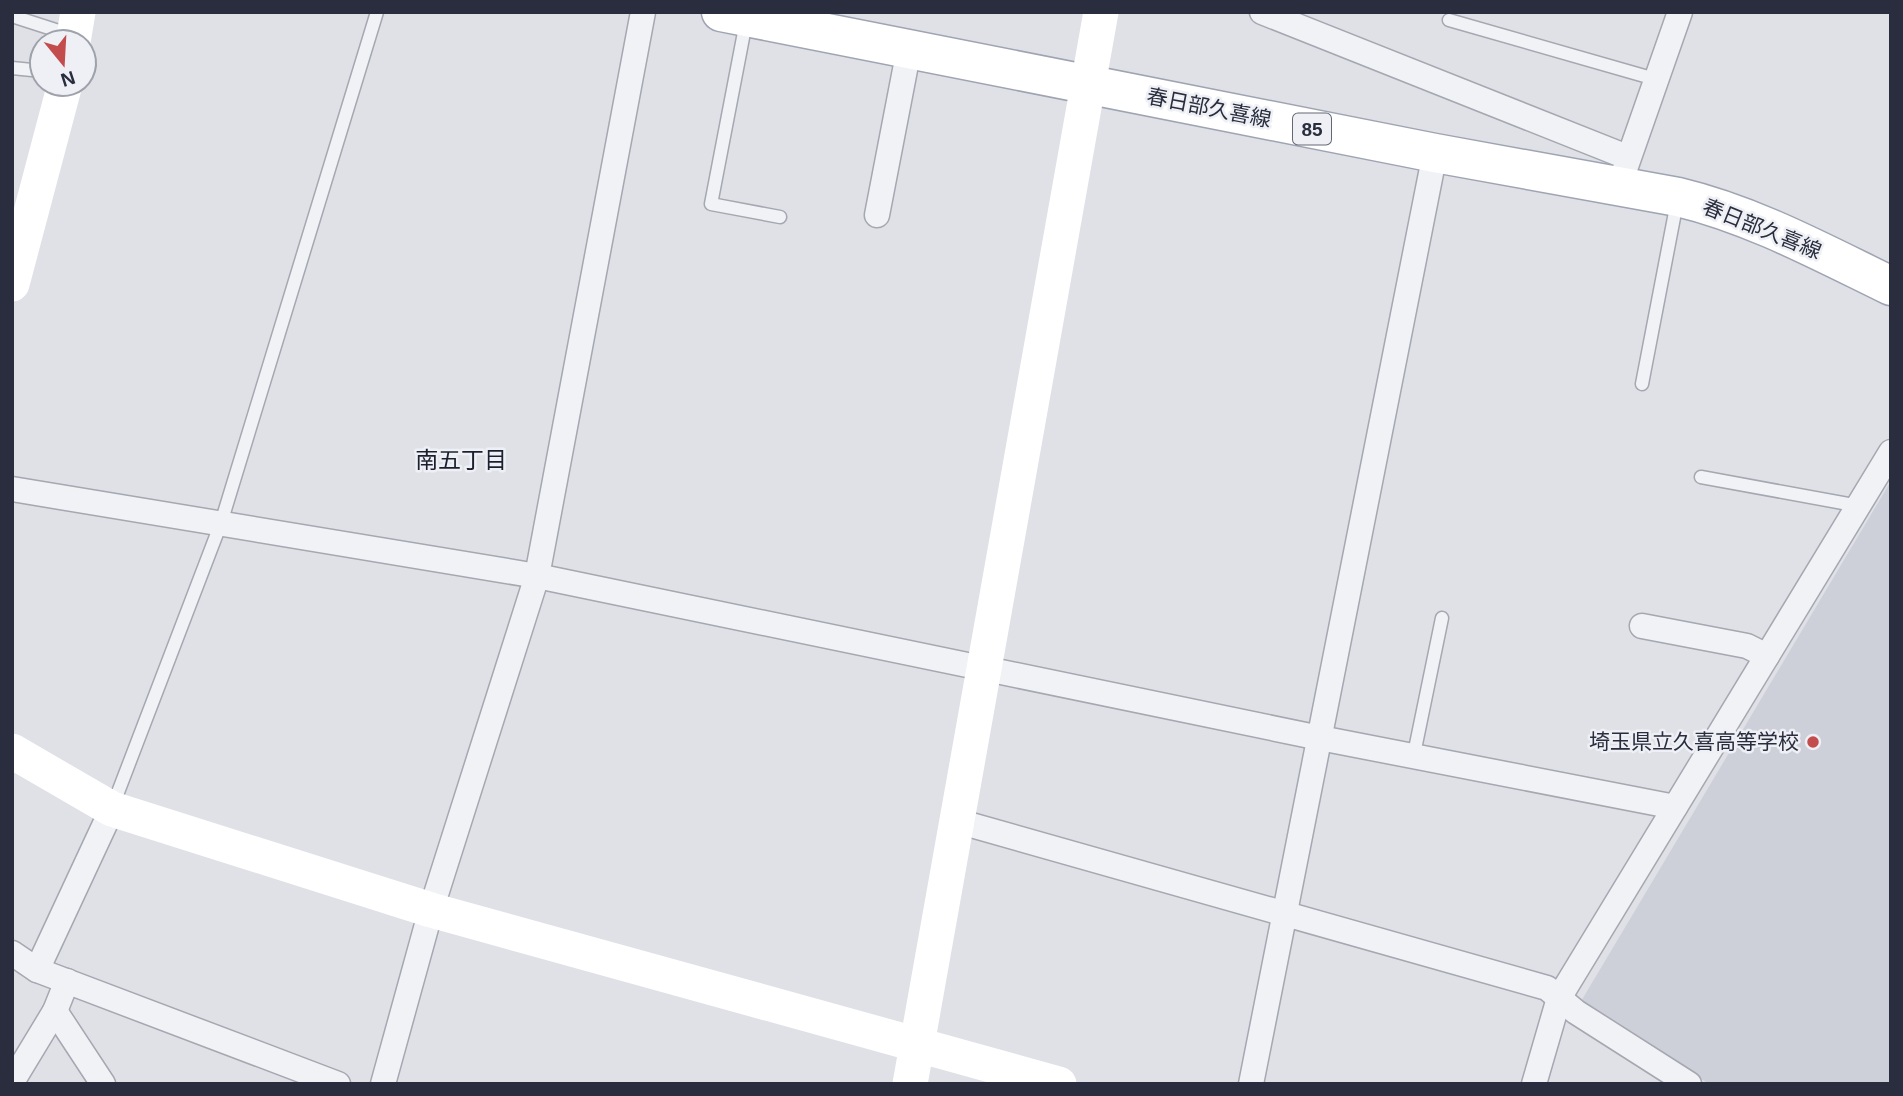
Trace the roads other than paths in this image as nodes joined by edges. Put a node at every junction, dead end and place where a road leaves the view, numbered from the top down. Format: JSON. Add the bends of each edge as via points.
{"nodes":[{"id":1,"x":377,"y":12,"type":"edge"},
{"id":2,"x":643,"y":12,"type":"edge"},
{"id":3,"x":1101,"y":12,"type":"edge"},
{"id":4,"x":1262,"y":12,"type":"edge"},
{"id":5,"x":1680,"y":12,"type":"edge"},
{"id":6,"x":734,"y":15,"type":"edge"},
{"id":7,"x":12,"y":16,"type":"edge"},
{"id":8,"x":1449,"y":20,"type":"dead end"},
{"id":9,"x":66,"y":28,"type":"edge"},
{"id":10,"x":909,"y":49,"type":"junction"},
{"id":11,"x":1655,"y":79,"type":"junction"},
{"id":12,"x":1088,"y":84,"type":"junction"},
{"id":13,"x":61,"y":98,"type":"edge"},
{"id":14,"x":1435,"y":153,"type":"junction"},
{"id":15,"x":1624,"y":172,"type":"junction"},
{"id":16,"x":1678,"y":197,"type":"junction"},
{"id":17,"x":877,"y":215,"type":"dead end"},
{"id":18,"x":780,"y":217,"type":"dead end"},
{"id":19,"x":12,"y":284,"type":"edge"},
{"id":20,"x":1891,"y":286,"type":"edge"},
{"id":21,"x":1642,"y":384,"type":"dead end"},
{"id":22,"x":1891,"y":452,"type":"edge"},
{"id":23,"x":1701,"y":477,"type":"dead end"},
{"id":24,"x":12,"y":489,"type":"edge"},
{"id":25,"x":1858,"y":506,"type":"junction"},
{"id":26,"x":221,"y":523,"type":"junction"},
{"id":27,"x":537,"y":576,"type":"junction"},
{"id":28,"x":1442,"y":618,"type":"dead end"},
{"id":29,"x":1642,"y":626,"type":"dead end"},
{"id":30,"x":1767,"y":656,"type":"junction"},
{"id":31,"x":982,"y":668,"type":"junction"},
{"id":32,"x":1320,"y":738,"type":"junction"},
{"id":33,"x":12,"y":751,"type":"edge"},
{"id":34,"x":1415,"y":754,"type":"junction"},
{"id":35,"x":1675,"y":807,"type":"junction"},
{"id":36,"x":112,"y":809,"type":"junction"},
{"id":37,"x":957,"y":821,"type":"junction"},
{"id":38,"x":431,"y":910,"type":"junction"},
{"id":39,"x":1284,"y":912,"type":"junction"},
{"id":40,"x":12,"y":953,"type":"edge"},
{"id":41,"x":37,"y":970,"type":"junction"},
{"id":42,"x":67,"y":981,"type":"junction"},
{"id":43,"x":1559,"y":998,"type":"junction"},
{"id":44,"x":55,"y":1011,"type":"junction"},
{"id":45,"x":916,"y":1044,"type":"junction"},
{"id":46,"x":12,"y":1082,"type":"edge"},
{"id":47,"x":103,"y":1084,"type":"edge"},
{"id":48,"x":338,"y":1084,"type":"edge"},
{"id":49,"x":383,"y":1084,"type":"edge"},
{"id":50,"x":910,"y":1084,"type":"edge"},
{"id":51,"x":1059,"y":1084,"type":"edge"},
{"id":52,"x":1251,"y":1084,"type":"edge"},
{"id":53,"x":1534,"y":1084,"type":"edge"},
{"id":54,"x":1689,"y":1084,"type":"edge"}],
"edges":[{"from":1,"to":26,"type":"lane"},
{"from":2,"to":27,"type":"street"},
{"from":3,"to":12,"type":"street"},
{"from":4,"to":15,"type":"street"},
{"from":5,"to":11,"type":"street"},
{"from":6,"to":10,"type":"main road","name":"春日部久喜線","number":"85"},
{"from":6,"to":18,"type":"lane","via":[[711,204]]},
{"from":7,"to":9,"type":"lane"},
{"from":8,"to":11,"type":"lane"},
{"from":10,"to":12,"type":"main road","name":"春日部久喜線","number":"85"},
{"from":10,"to":17,"type":"street"},
{"from":11,"to":15,"type":"street"},
{"from":12,"to":14,"type":"main road","name":"春日部久喜線","number":"85"},
{"from":12,"to":31,"type":"street"},
{"from":13,"to":19,"type":"street"},
{"from":14,"to":15,"type":"main road","name":"春日部久喜線","number":"85"},
{"from":14,"to":32,"type":"street"},
{"from":15,"to":16,"type":"main road","name":"春日部久喜線","number":"85"},
{"from":16,"to":20,"type":"main road","name":"春日部久喜線","number":"85","via":[[1775,230]]},
{"from":16,"to":21,"type":"lane"},
{"from":22,"to":25,"type":"street"},
{"from":23,"to":25,"type":"lane"},
{"from":24,"to":26,"type":"street"},
{"from":25,"to":30,"type":"street"},
{"from":26,"to":27,"type":"street"},
{"from":26,"to":36,"type":"lane"},
{"from":27,"to":31,"type":"street"},
{"from":27,"to":38,"type":"street"},
{"from":28,"to":34,"type":"lane"},
{"from":29,"to":30,"type":"street","via":[[1747,646]]},
{"from":30,"to":35,"type":"street"},
{"from":31,"to":32,"type":"street"},
{"from":31,"to":37,"type":"street"},
{"from":32,"to":34,"type":"street"},
{"from":32,"to":39,"type":"street"},
{"from":33,"to":36,"type":"street"},
{"from":34,"to":35,"type":"street"},
{"from":35,"to":43,"type":"street"},
{"from":36,"to":38,"type":"street"},
{"from":36,"to":41,"type":"street"},
{"from":37,"to":39,"type":"street"},
{"from":37,"to":45,"type":"street"},
{"from":38,"to":45,"type":"street"},
{"from":38,"to":49,"type":"street"},
{"from":39,"to":43,"type":"street","via":[[1547,988]]},
{"from":39,"to":52,"type":"street"},
{"from":40,"to":41,"type":"street"},
{"from":41,"to":42,"type":"street"},
{"from":42,"to":44,"type":"street"},
{"from":42,"to":48,"type":"street"},
{"from":43,"to":53,"type":"street"},
{"from":43,"to":54,"type":"street"},
{"from":44,"to":46,"type":"street"},
{"from":44,"to":47,"type":"street"},
{"from":45,"to":50,"type":"street"},
{"from":45,"to":51,"type":"street"}]}
